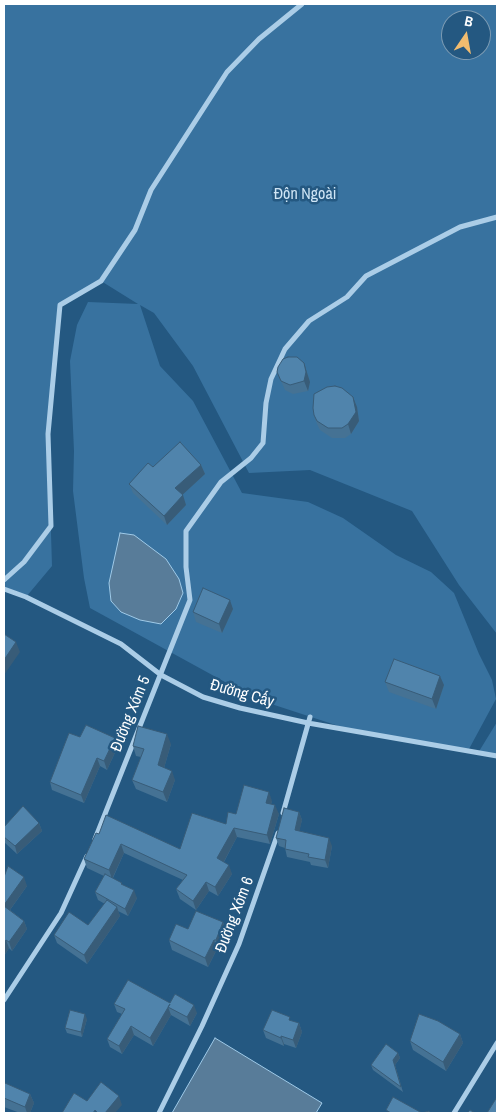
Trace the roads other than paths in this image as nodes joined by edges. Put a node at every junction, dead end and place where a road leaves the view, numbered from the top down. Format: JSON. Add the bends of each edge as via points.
{"nodes":[{"id":1,"x":302,"y":4,"type":"edge"},
{"id":2,"x":497,"y":217,"type":"edge"},
{"id":3,"x":4,"y":580,"type":"edge"},
{"id":4,"x":4,"y":589,"type":"edge"},
{"id":5,"x":161,"y":675,"type":"junction"},
{"id":6,"x":310,"y":716,"type":"dead end"},
{"id":7,"x":308,"y":723,"type":"junction"},
{"id":8,"x":497,"y":756,"type":"edge"},
{"id":9,"x":282,"y":819,"type":"edge"},
{"id":10,"x":279,"y":829,"type":"edge"},
{"id":11,"x":92,"y":845,"type":"edge"},
{"id":12,"x":88,"y":853,"type":"edge"},
{"id":13,"x":4,"y":1000,"type":"edge"},
{"id":14,"x":497,"y":1043,"type":"edge"},
{"id":15,"x":159,"y":1113,"type":"edge"},
{"id":16,"x":454,"y":1113,"type":"edge"}],
"edges":[{"from":1,"to":3,"type":"street","via":[[259,39],[227,72],[151,190],[135,230],[101,281],[60,305],[48,434],[51,526],[24,562]]},
{"from":2,"to":5,"type":"street","name":"Đường Xóm 5","via":[[460,227],[366,276],[346,297],[308,321],[284,349],[271,379],[263,443],[251,458],[221,482],[186,531],[190,600]]},
{"from":4,"to":5,"type":"street","name":"Đường Cấy","via":[[121,644]]},
{"from":5,"to":7,"type":"street","name":"Đường Cấy","via":[[203,696]]},
{"from":5,"to":11,"type":"street","name":"Đường Xóm 5"},
{"from":6,"to":7,"type":"street"},
{"from":7,"to":8,"type":"street","name":"Đường Cấy"},
{"from":7,"to":9,"type":"street"},
{"from":10,"to":15,"type":"street","name":"Đường Xóm 6","via":[[239,944]]},
{"from":12,"to":13,"type":"street","via":[[61,913]]},
{"from":14,"to":16,"type":"street"}]}
